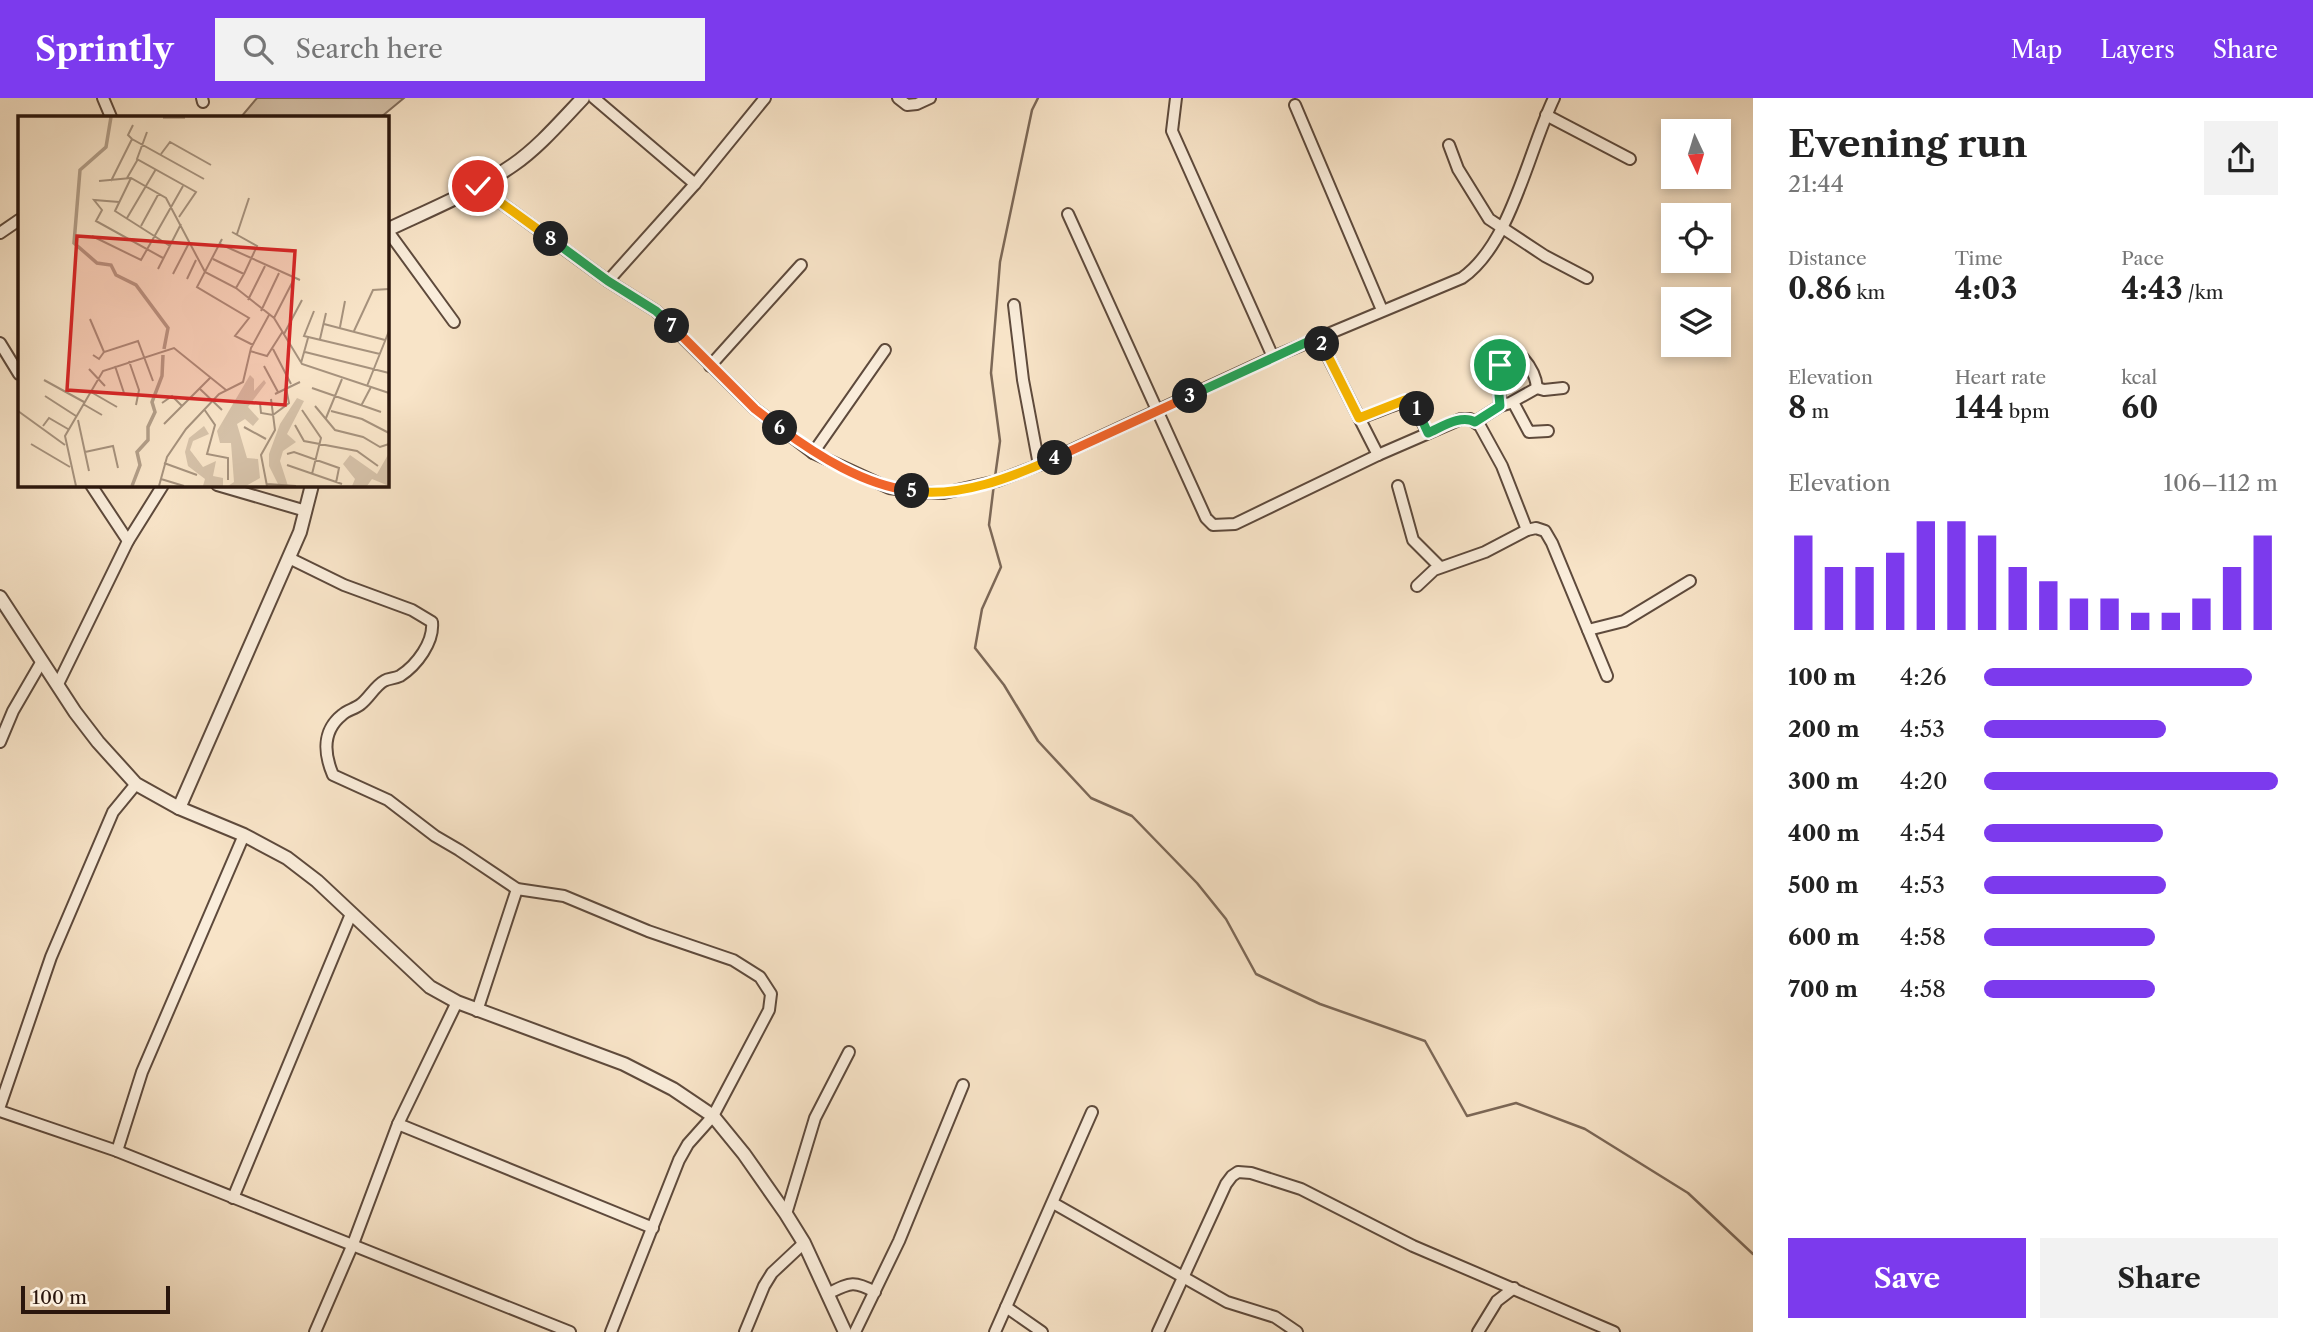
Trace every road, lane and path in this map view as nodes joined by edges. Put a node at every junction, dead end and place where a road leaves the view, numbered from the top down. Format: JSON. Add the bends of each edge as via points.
{"nodes":[{"id":1,"x":103,"y":98,"type":"edge"},
{"id":2,"x":583,"y":98,"type":"edge"},
{"id":3,"x":594,"y":98,"type":"edge"},
{"id":4,"x":765,"y":98,"type":"edge"},
{"id":5,"x":898,"y":98,"type":"edge"},
{"id":6,"x":930,"y":98,"type":"edge"},
{"id":7,"x":1176,"y":98,"type":"edge"},
{"id":8,"x":1554,"y":98,"type":"edge"},
{"id":9,"x":1295,"y":106,"type":"dead end"},
{"id":10,"x":1546,"y":115,"type":"junction"},
{"id":11,"x":111,"y":116,"type":"edge"},
{"id":12,"x":1449,"y":145,"type":"dead end"},
{"id":13,"x":1630,"y":159,"type":"dead end"},
{"id":14,"x":695,"y":184,"type":"junction"},
{"id":15,"x":478,"y":186,"type":"junction"},
{"id":16,"x":1068,"y":214,"type":"dead end"},
{"id":17,"x":18,"y":221,"type":"edge"},
{"id":18,"x":1502,"y":228,"type":"junction"},
{"id":19,"x":388,"y":230,"type":"edge"},
{"id":20,"x":388,"y":231,"type":"edge"},
{"id":21,"x":0,"y":233,"type":"edge"},
{"id":22,"x":801,"y":265,"type":"dead end"},
{"id":23,"x":1587,"y":278,"type":"dead end"},
{"id":24,"x":608,"y":281,"type":"junction"},
{"id":25,"x":1014,"y":305,"type":"dead end"},
{"id":26,"x":1382,"y":310,"type":"junction"},
{"id":27,"x":454,"y":322,"type":"dead end"},
{"id":28,"x":1318,"y":337,"type":"junction"},
{"id":29,"x":2,"y":349,"type":"edge"},
{"id":30,"x":885,"y":350,"type":"dead end"},
{"id":31,"x":1273,"y":357,"type":"junction"},
{"id":32,"x":709,"y":366,"type":"junction"},
{"id":33,"x":18,"y":373,"type":"edge"},
{"id":34,"x":1537,"y":388,"type":"junction"},
{"id":35,"x":1563,"y":388,"type":"dead end"},
{"id":36,"x":1513,"y":401,"type":"junction"},
{"id":37,"x":1500,"y":406,"type":"junction"},
{"id":38,"x":1158,"y":411,"type":"junction"},
{"id":39,"x":1359,"y":418,"type":"junction"},
{"id":40,"x":1475,"y":422,"type":"junction"},
{"id":41,"x":1548,"y":431,"type":"dead end"},
{"id":42,"x":1428,"y":433,"type":"junction"},
{"id":43,"x":813,"y":453,"type":"junction"},
{"id":44,"x":1378,"y":455,"type":"junction"},
{"id":45,"x":1039,"y":465,"type":"junction"},
{"id":46,"x":92,"y":486,"type":"edge"},
{"id":47,"x":162,"y":486,"type":"edge"},
{"id":48,"x":220,"y":486,"type":"edge"},
{"id":49,"x":312,"y":486,"type":"edge"},
{"id":50,"x":1398,"y":486,"type":"dead end"},
{"id":51,"x":306,"y":511,"type":"junction"},
{"id":52,"x":1527,"y":530,"type":"junction"},
{"id":53,"x":128,"y":541,"type":"junction"},
{"id":54,"x":289,"y":558,"type":"junction"},
{"id":55,"x":1440,"y":567,"type":"junction"},
{"id":56,"x":1689,"y":581,"type":"dead end"},
{"id":57,"x":1417,"y":586,"type":"dead end"},
{"id":58,"x":0,"y":597,"type":"edge"},
{"id":59,"x":1588,"y":630,"type":"junction"},
{"id":60,"x":42,"y":661,"type":"junction"},
{"id":61,"x":1607,"y":676,"type":"dead end"},
{"id":62,"x":58,"y":684,"type":"junction"},
{"id":63,"x":0,"y":742,"type":"edge"},
{"id":64,"x":136,"y":784,"type":"junction"},
{"id":65,"x":179,"y":808,"type":"junction"},
{"id":66,"x":244,"y":835,"type":"junction"},
{"id":67,"x":517,"y":889,"type":"junction"},
{"id":68,"x":351,"y":914,"type":"junction"},
{"id":69,"x":457,"y":1002,"type":"junction"},
{"id":70,"x":477,"y":1010,"type":"junction"},
{"id":71,"x":849,"y":1052,"type":"dead end"},
{"id":72,"x":963,"y":1085,"type":"dead end"},
{"id":73,"x":0,"y":1108,"type":"edge"},
{"id":74,"x":1092,"y":1112,"type":"dead end"},
{"id":75,"x":713,"y":1116,"type":"junction"},
{"id":76,"x":398,"y":1124,"type":"junction"},
{"id":77,"x":117,"y":1151,"type":"junction"},
{"id":78,"x":233,"y":1198,"type":"junction"},
{"id":79,"x":1054,"y":1203,"type":"junction"},
{"id":80,"x":786,"y":1214,"type":"junction"},
{"id":81,"x":653,"y":1228,"type":"junction"},
{"id":82,"x":804,"y":1242,"type":"junction"},
{"id":83,"x":353,"y":1244,"type":"junction"},
{"id":84,"x":1183,"y":1279,"type":"junction"},
{"id":85,"x":1514,"y":1288,"type":"junction"},
{"id":86,"x":875,"y":1293,"type":"junction"},
{"id":87,"x":827,"y":1294,"type":"junction"},
{"id":88,"x":1006,"y":1307,"type":"junction"},
{"id":89,"x":315,"y":1332,"type":"edge"},
{"id":90,"x":570,"y":1332,"type":"edge"},
{"id":91,"x":611,"y":1332,"type":"edge"},
{"id":92,"x":745,"y":1332,"type":"edge"},
{"id":93,"x":845,"y":1332,"type":"edge"},
{"id":94,"x":855,"y":1332,"type":"edge"},
{"id":95,"x":995,"y":1332,"type":"edge"},
{"id":96,"x":1042,"y":1332,"type":"edge"},
{"id":97,"x":1158,"y":1332,"type":"edge"},
{"id":98,"x":1297,"y":1332,"type":"edge"},
{"id":99,"x":1478,"y":1332,"type":"edge"},
{"id":100,"x":1614,"y":1332,"type":"edge"}],
"edges":[{"from":1,"to":11,"type":"street"},
{"from":2,"to":15,"type":"street","via":[[531,151]]},
{"from":3,"to":14,"type":"street"},
{"from":4,"to":14,"type":"street"},
{"from":5,"to":6,"type":"street","via":[[907,105]]},
{"from":7,"to":31,"type":"street","via":[[1172,131]]},
{"from":8,"to":10,"type":"street"},
{"from":9,"to":26,"type":"street"},
{"from":10,"to":13,"type":"street"},
{"from":10,"to":18,"type":"street"},
{"from":12,"to":18,"type":"street","via":[[1480,206]]},
{"from":14,"to":24,"type":"street"},
{"from":15,"to":19,"type":"street"},
{"from":15,"to":24,"type":"street"},
{"from":16,"to":38,"type":"street"},
{"from":17,"to":21,"type":"street"},
{"from":18,"to":23,"type":"street"},
{"from":18,"to":26,"type":"street","via":[[1476,269]]},
{"from":20,"to":27,"type":"street"},
{"from":22,"to":32,"type":"street"},
{"from":24,"to":32,"type":"street","via":[[656,311]]},
{"from":25,"to":45,"type":"street"},
{"from":26,"to":28,"type":"street"},
{"from":28,"to":31,"type":"street"},
{"from":28,"to":39,"type":"street"},
{"from":29,"to":33,"type":"street"},
{"from":30,"to":43,"type":"street"},
{"from":31,"to":38,"type":"street"},
{"from":32,"to":43,"type":"street"},
{"from":34,"to":35,"type":"street"},
{"from":34,"to":36,"type":"street"},
{"from":34,"to":37,"type":"street","via":[[1530,365],[1524,358],[1514,358],[1498,369]]},
{"from":36,"to":37,"type":"street"},
{"from":36,"to":41,"type":"street","via":[[1529,432]]},
{"from":37,"to":40,"type":"street"},
{"from":38,"to":44,"type":"street","via":[[1213,525],[1235,524]]},
{"from":38,"to":45,"type":"street"},
{"from":39,"to":42,"type":"street","via":[[1411,401]]},
{"from":39,"to":44,"type":"street"},
{"from":40,"to":42,"type":"street","via":[[1461,419]]},
{"from":40,"to":52,"type":"street","via":[[1502,466]]},
{"from":42,"to":44,"type":"street"},
{"from":43,"to":45,"type":"street","via":[[889,488],[944,493]]},
{"from":46,"to":53,"type":"street"},
{"from":47,"to":53,"type":"street"},
{"from":48,"to":51,"type":"street"},
{"from":49,"to":51,"type":"street"},
{"from":50,"to":55,"type":"street","via":[[1413,540]]},
{"from":51,"to":54,"type":"street"},
{"from":52,"to":55,"type":"street","via":[[1485,552]]},
{"from":52,"to":59,"type":"street","via":[[1536,528],[1549,535]]},
{"from":53,"to":62,"type":"street"},
{"from":54,"to":65,"type":"street"},
{"from":54,"to":67,"type":"street","via":[[432,622],[432,636],[422,654],[403,674],[385,680],[337,721],[325,746],[333,775],[388,800]]},
{"from":55,"to":57,"type":"street"},
{"from":56,"to":59,"type":"street","via":[[1624,621]]},
{"from":58,"to":60,"type":"street"},
{"from":59,"to":61,"type":"street"},
{"from":60,"to":62,"type":"street"},
{"from":60,"to":63,"type":"street"},
{"from":62,"to":64,"type":"street","via":[[98,742]]},
{"from":64,"to":65,"type":"street"},
{"from":64,"to":73,"type":"street","via":[[113,812],[51,957]]},
{"from":65,"to":66,"type":"street"},
{"from":66,"to":68,"type":"street","via":[[297,866]]},
{"from":66,"to":77,"type":"street","via":[[142,1072]]},
{"from":67,"to":70,"type":"street"},
{"from":67,"to":75,"type":"street","via":[[564,896],[733,960],[760,976],[771,994],[769,1010]]},
{"from":68,"to":69,"type":"street","via":[[430,987]]},
{"from":68,"to":78,"type":"street"},
{"from":69,"to":70,"type":"street"},
{"from":69,"to":76,"type":"street"},
{"from":70,"to":75,"type":"street","via":[[624,1064]]},
{"from":71,"to":80,"type":"street","via":[[815,1118]]},
{"from":72,"to":86,"type":"street"},
{"from":73,"to":77,"type":"street"},
{"from":74,"to":79,"type":"street"},
{"from":75,"to":80,"type":"street"},
{"from":75,"to":81,"type":"street","via":[[688,1144]]},
{"from":76,"to":81,"type":"street"},
{"from":76,"to":83,"type":"street"},
{"from":77,"to":78,"type":"street"},
{"from":78,"to":83,"type":"street"},
{"from":79,"to":84,"type":"street"},
{"from":79,"to":88,"type":"street"},
{"from":80,"to":82,"type":"street"},
{"from":81,"to":91,"type":"street"},
{"from":82,"to":87,"type":"street"},
{"from":82,"to":92,"type":"street","via":[[772,1273]]},
{"from":83,"to":89,"type":"street"},
{"from":83,"to":90,"type":"street"},
{"from":84,"to":85,"type":"street","via":[[1226,1184],[1238,1172],[1301,1189],[1413,1246]]},
{"from":84,"to":97,"type":"street"},
{"from":84,"to":98,"type":"street","via":[[1227,1302],[1275,1317]]},
{"from":85,"to":99,"type":"street","via":[[1497,1301]]},
{"from":85,"to":100,"type":"street"},
{"from":86,"to":87,"type":"street","via":[[849,1283]]},
{"from":86,"to":94,"type":"street"},
{"from":87,"to":93,"type":"street"},
{"from":88,"to":95,"type":"street"},
{"from":88,"to":96,"type":"street"}]}
